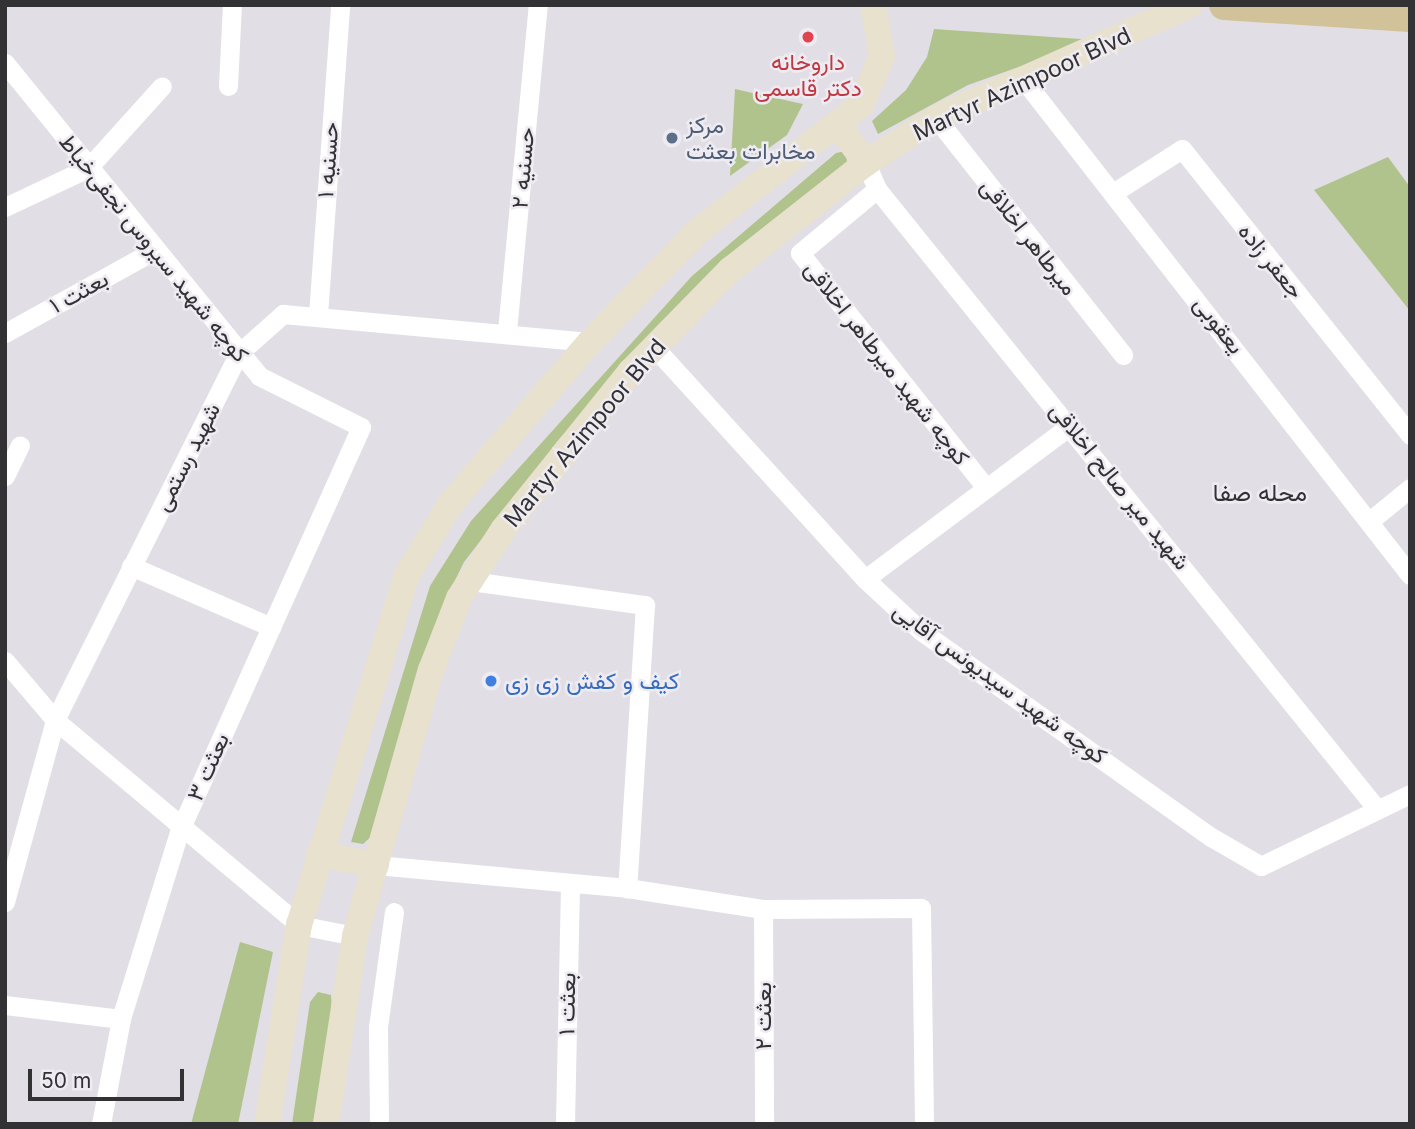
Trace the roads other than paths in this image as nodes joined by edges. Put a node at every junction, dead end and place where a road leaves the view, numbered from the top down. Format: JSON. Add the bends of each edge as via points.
{"nodes":[{"id":1,"x":232,"y":5,"type":"edge"},
{"id":2,"x":340,"y":5,"type":"edge"},
{"id":3,"x":538,"y":5,"type":"edge"},
{"id":4,"x":873,"y":5,"type":"edge"},
{"id":5,"x":1190,"y":5,"type":"edge"},
{"id":6,"x":1224,"y":5,"type":"edge"},
{"id":7,"x":1410,"y":17,"type":"edge"},
{"id":8,"x":5,"y":62,"type":"edge"},
{"id":9,"x":1023,"y":79,"type":"junction"},
{"id":10,"x":162,"y":86,"type":"dead end"},
{"id":11,"x":228,"y":86,"type":"dead end"},
{"id":12,"x":936,"y":118,"type":"junction"},
{"id":13,"x":836,"y":124,"type":"junction"},
{"id":14,"x":866,"y":163,"type":"junction"},
{"id":15,"x":88,"y":168,"type":"junction"},
{"id":16,"x":877,"y":189,"type":"junction"},
{"id":17,"x":1116,"y":191,"type":"junction"},
{"id":18,"x":5,"y":207,"type":"edge"},
{"id":19,"x":153,"y":251,"type":"junction"},
{"id":20,"x":318,"y":315,"type":"junction"},
{"id":21,"x":507,"y":331,"type":"junction"},
{"id":22,"x":5,"y":333,"type":"edge"},
{"id":23,"x":590,"y":342,"type":"junction"},
{"id":24,"x":654,"y":347,"type":"junction"},
{"id":25,"x":239,"y":353,"type":"junction"},
{"id":26,"x":1123,"y":355,"type":"dead end"},
{"id":27,"x":1071,"y":425,"type":"junction"},
{"id":28,"x":361,"y":427,"type":"joint"},
{"id":29,"x":1410,"y":435,"type":"edge"},
{"id":30,"x":20,"y":445,"type":"dead end"},
{"id":31,"x":5,"y":476,"type":"edge"},
{"id":32,"x":985,"y":486,"type":"junction"},
{"id":33,"x":1410,"y":488,"type":"edge"},
{"id":34,"x":1371,"y":520,"type":"junction"},
{"id":35,"x":131,"y":566,"type":"junction"},
{"id":36,"x":1410,"y":575,"type":"edge"},
{"id":37,"x":864,"y":579,"type":"junction"},
{"id":38,"x":471,"y":580,"type":"junction"},
{"id":39,"x":271,"y":628,"type":"junction"},
{"id":40,"x":5,"y":661,"type":"edge"},
{"id":41,"x":55,"y":720,"type":"junction"},
{"id":42,"x":1410,"y":794,"type":"edge"},
{"id":43,"x":1377,"y":809,"type":"junction"},
{"id":44,"x":180,"y":829,"type":"junction"},
{"id":45,"x":319,"y":854,"type":"junction"},
{"id":46,"x":376,"y":865,"type":"junction"},
{"id":47,"x":570,"y":885,"type":"junction"},
{"id":48,"x":627,"y":888,"type":"junction"},
{"id":49,"x":6,"y":897,"type":"edge"},
{"id":50,"x":762,"y":909,"type":"junction"},
{"id":51,"x":394,"y":912,"type":"dead end"},
{"id":52,"x":299,"y":925,"type":"junction"},
{"id":53,"x":355,"y":936,"type":"junction"},
{"id":54,"x":5,"y":1005,"type":"edge"},
{"id":55,"x":121,"y":1019,"type":"junction"},
{"id":56,"x":101,"y":1124,"type":"edge"},
{"id":57,"x":267,"y":1124,"type":"edge"},
{"id":58,"x":326,"y":1124,"type":"edge"},
{"id":59,"x":379,"y":1124,"type":"edge"},
{"id":60,"x":565,"y":1124,"type":"edge"},
{"id":61,"x":764,"y":1124,"type":"edge"},
{"id":62,"x":924,"y":1124,"type":"edge"}],
"edges":[{"from":1,"to":11,"type":"street"},
{"from":2,"to":20,"type":"street","name":"حسنیه ۱"},
{"from":3,"to":21,"type":"street","name":"حسنیه ۲"},
{"from":4,"to":13,"type":"main road","via":[[882,56],[876,82],[861,105]]},
{"from":5,"to":9,"type":"main road","name":"Martyr Azimpoor Blvd"},
{"from":6,"to":7,"type":"main road"},
{"from":8,"to":15,"type":"street","name":"کوچه شهید سیروس نجفی‌خیاط"},
{"from":9,"to":12,"type":"main road","name":"Martyr Azimpoor Blvd"},
{"from":9,"to":17,"type":"street","name":"یعقوبی"},
{"from":10,"to":15,"type":"street"},
{"from":12,"to":14,"type":"main road","name":"Martyr Azimpoor Blvd"},
{"from":12,"to":26,"type":"street","name":"میرطاهر اخلاقی"},
{"from":13,"to":14,"type":"main road"},
{"from":13,"to":23,"type":"main road","via":[[697,232]]},
{"from":14,"to":16,"type":"street","name":"شهید میر صالح اخلاقی"},
{"from":14,"to":24,"type":"main road","name":"Martyr Azimpoor Blvd","via":[[730,270]]},
{"from":15,"to":18,"type":"street"},
{"from":15,"to":19,"type":"street","name":"کوچه شهید سیروس نجفی‌خیاط"},
{"from":16,"to":27,"type":"street","name":"شهید میر صالح اخلاقی"},
{"from":16,"to":32,"type":"street","name":"کوچه شهید میرطاهر اخلاقی","via":[[800,253]]},
{"from":17,"to":29,"type":"street","name":"جعفر زاده","via":[[1181,149]]},
{"from":17,"to":34,"type":"street","name":"یعقوبی"},
{"from":19,"to":22,"type":"street","name":"بعثت ۱"},
{"from":19,"to":25,"type":"street","name":"کوچه شهید سیروس نجفی‌خیاط"},
{"from":20,"to":21,"type":"street","name":"شهید رستمی"},
{"from":20,"to":25,"type":"street","name":"شهید رستمی","via":[[283,314]]},
{"from":21,"to":23,"type":"street","name":"شهید رستمی"},
{"from":23,"to":45,"type":"main road","via":[[451,503],[407,575]]},
{"from":24,"to":37,"type":"street","name":"کوچه شهید سیدیونس آقایی"},
{"from":24,"to":38,"type":"main road","name":"Martyr Azimpoor Blvd","via":[[503,530]]},
{"from":25,"to":28,"type":"street","name":"کوچه شهید سیروس نجفی‌خیاط","via":[[259,376]]},
{"from":25,"to":35,"type":"street","name":"شهید رستمی"},
{"from":27,"to":32,"type":"street"},
{"from":27,"to":43,"type":"street","name":"شهید میر صالح اخلاقی"},
{"from":28,"to":39,"type":"street","name":"بعثت ۳"},
{"from":30,"to":31,"type":"street"},
{"from":32,"to":37,"type":"street"},
{"from":33,"to":34,"type":"street"},
{"from":34,"to":36,"type":"street","name":"یعقوبی"},
{"from":35,"to":39,"type":"street"},
{"from":35,"to":41,"type":"street","name":"شهید رستمی"},
{"from":37,"to":43,"type":"street","name":"کوچه شهید سیدیونس آقایی","via":[[921,631],[1261,866]]},
{"from":38,"to":46,"type":"main road","name":"Martyr Azimpoor Blvd","via":[[431,670]]},
{"from":38,"to":48,"type":"street","via":[[645,605]]},
{"from":39,"to":44,"type":"street","name":"بعثت ۳"},
{"from":40,"to":41,"type":"street"},
{"from":41,"to":44,"type":"street"},
{"from":41,"to":49,"type":"street","name":"شهید رستمی"},
{"from":42,"to":43,"type":"street","name":"کوچه شهید سیدیونس آقایی"},
{"from":44,"to":52,"type":"street"},
{"from":44,"to":55,"type":"street","name":"بعثت ۳"},
{"from":45,"to":46,"type":"main road"},
{"from":45,"to":52,"type":"main road"},
{"from":46,"to":47,"type":"street"},
{"from":46,"to":53,"type":"main road","name":"Martyr Azimpoor Blvd"},
{"from":47,"to":48,"type":"street"},
{"from":47,"to":60,"type":"street","name":"بعثت ۱"},
{"from":48,"to":50,"type":"street"},
{"from":50,"to":61,"type":"street","name":"بعثت ۲"},
{"from":50,"to":62,"type":"street","via":[[921,908]]},
{"from":51,"to":59,"type":"street","via":[[378,1027]]},
{"from":52,"to":53,"type":"street"},
{"from":52,"to":57,"type":"main road"},
{"from":53,"to":58,"type":"main road","name":"Martyr Azimpoor Blvd"},
{"from":54,"to":55,"type":"street"},
{"from":55,"to":56,"type":"street","name":"بعثت ۳"}]}
